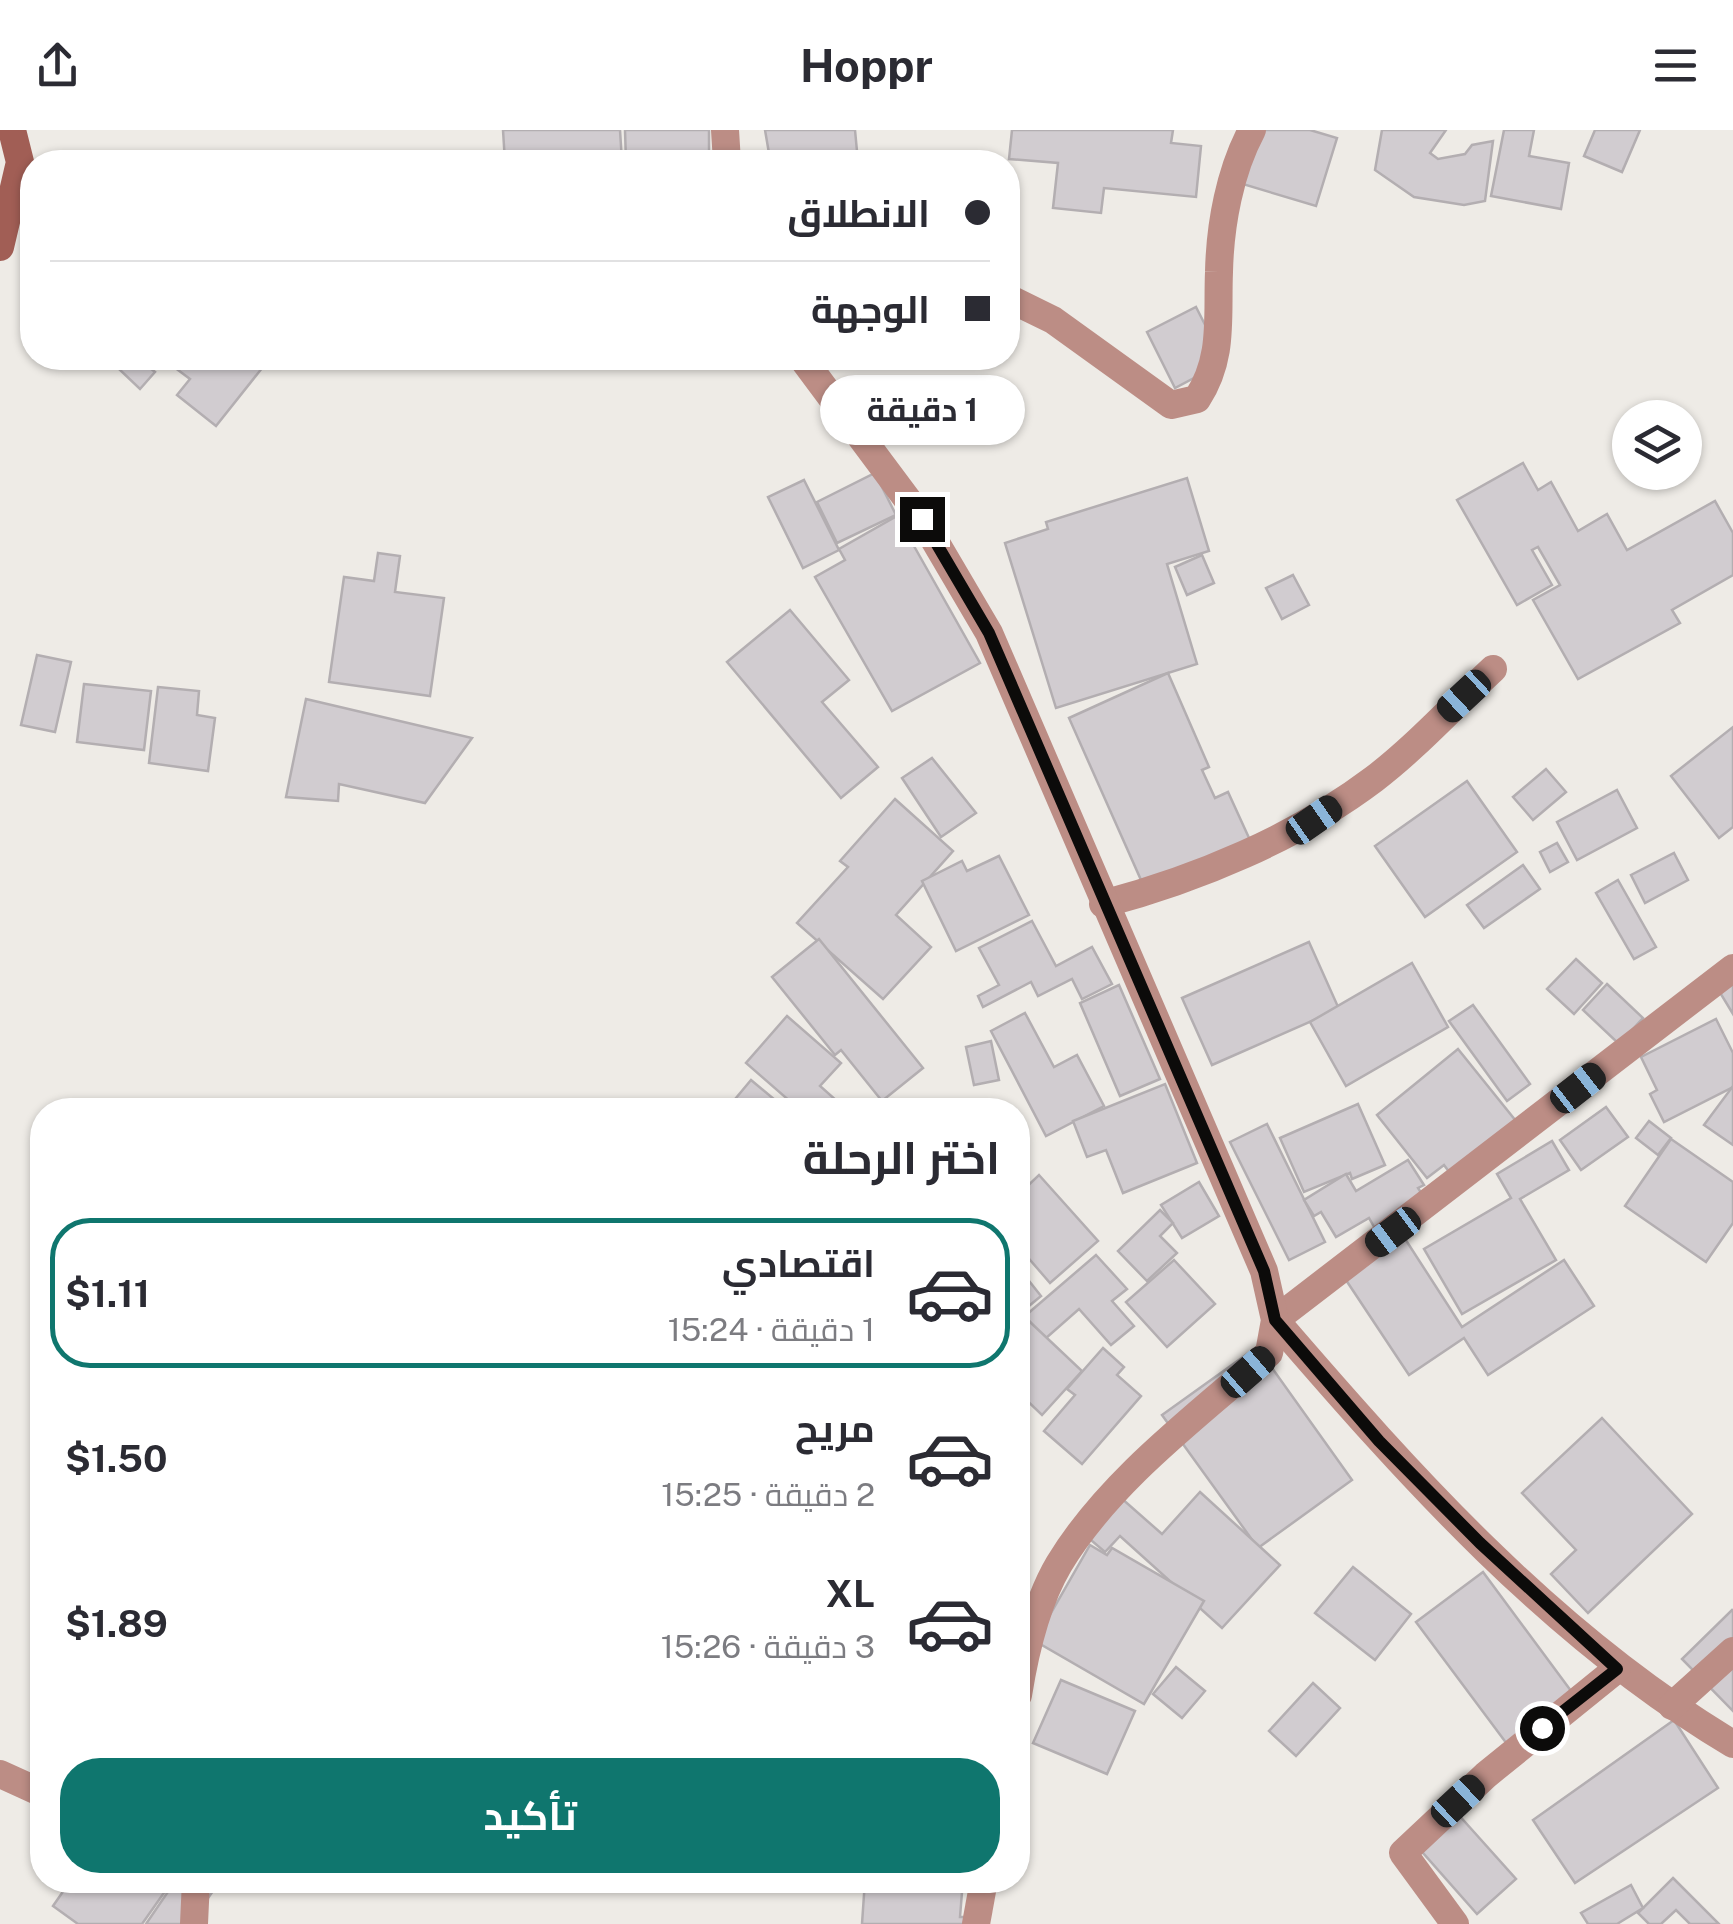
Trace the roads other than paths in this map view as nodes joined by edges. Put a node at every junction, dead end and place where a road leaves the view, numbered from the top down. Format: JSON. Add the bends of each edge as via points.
{"nodes":[{"id":1,"x":12,"y":130,"type":"edge"},
{"id":2,"x":1252,"y":130,"type":"edge"},
{"id":3,"x":0,"y":247,"type":"edge"},
{"id":4,"x":1020,"y":304,"type":"edge"},
{"id":5,"x":811,"y":370,"type":"edge"},
{"id":6,"x":1493,"y":669,"type":"dead end"},
{"id":7,"x":1103,"y":904,"type":"junction"},
{"id":8,"x":1733,"y":968,"type":"edge"},
{"id":9,"x":1275,"y":1320,"type":"junction"},
{"id":10,"x":1030,"y":1635,"type":"edge"},
{"id":11,"x":1733,"y":1651,"type":"edge"},
{"id":12,"x":1617,"y":1669,"type":"junction"},
{"id":13,"x":1672,"y":1706,"type":"junction"},
{"id":14,"x":1733,"y":1744,"type":"edge"},
{"id":15,"x":0,"y":1774,"type":"edge"},
{"id":16,"x":30,"y":1788,"type":"edge"},
{"id":17,"x":195,"y":1893,"type":"edge"},
{"id":18,"x":982,"y":1893,"type":"edge"},
{"id":19,"x":194,"y":1924,"type":"edge"},
{"id":20,"x":976,"y":1924,"type":"edge"},
{"id":21,"x":1454,"y":1924,"type":"edge"}],
"edges":[{"from":1,"to":3,"type":"main road","via":[[20,162]]},
{"from":2,"to":4,"type":"street","via":[[1235,162],[1218,268],[1220,340],[1211,379],[1198,399],[1171,405]]},
{"from":5,"to":7,"type":"street","via":[[922,519],[989,633]]},
{"from":6,"to":7,"type":"street","via":[[1377,777],[1314,820],[1156,890]]},
{"from":7,"to":9,"type":"street","via":[[1264,1271]]},
{"from":8,"to":9,"type":"street"},
{"from":9,"to":10,"type":"street","via":[[1269,1353],[1108,1501],[1058,1565]]},
{"from":9,"to":12,"type":"street","via":[[1416,1480]]},
{"from":11,"to":13,"type":"street"},
{"from":12,"to":13,"type":"street"},
{"from":12,"to":21,"type":"street","via":[[1486,1774],[1403,1853]]},
{"from":13,"to":14,"type":"street"},
{"from":15,"to":16,"type":"street"},
{"from":17,"to":19,"type":"street"},
{"from":18,"to":20,"type":"street"}]}
